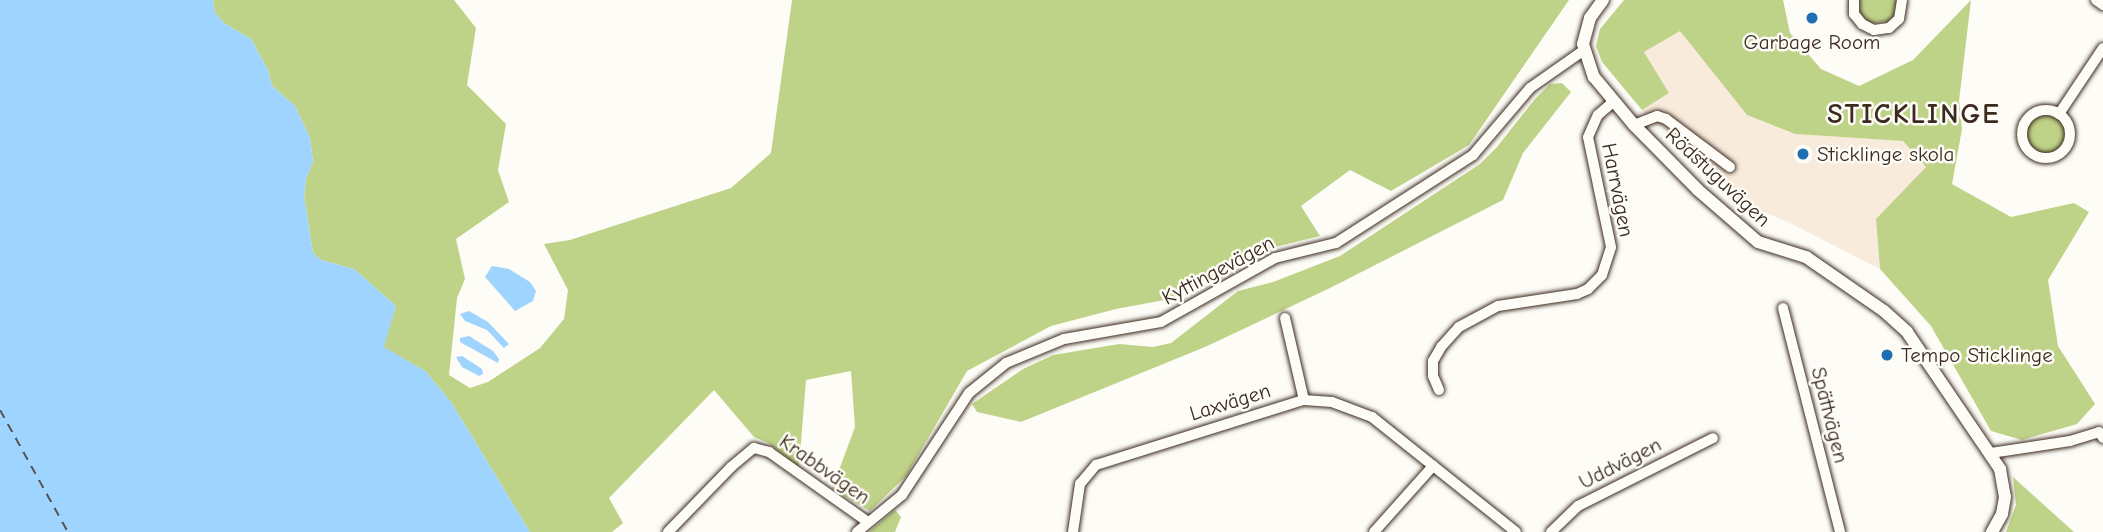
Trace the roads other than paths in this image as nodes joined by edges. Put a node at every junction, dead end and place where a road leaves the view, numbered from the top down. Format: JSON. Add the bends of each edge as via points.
{"nodes":[{"id":1,"x":1603,"y":0,"type":"edge"},
{"id":2,"x":1854,"y":0,"type":"edge"},
{"id":3,"x":1902,"y":0,"type":"edge"},
{"id":4,"x":2096,"y":0,"type":"edge"},
{"id":5,"x":2103,"y":5,"type":"edge"},
{"id":6,"x":2103,"y":48,"type":"edge"},
{"id":7,"x":1584,"y":50,"type":"junction"},
{"id":8,"x":1614,"y":101,"type":"junction"},
{"id":9,"x":2059,"y":114,"type":"junction"},
{"id":10,"x":1634,"y":125,"type":"junction"},
{"id":11,"x":1730,"y":167,"type":"dead end"},
{"id":12,"x":1783,"y":307,"type":"dead end"},
{"id":13,"x":1285,"y":318,"type":"dead end"},
{"id":14,"x":1439,"y":390,"type":"dead end"},
{"id":15,"x":1304,"y":400,"type":"junction"},
{"id":16,"x":2102,"y":433,"type":"edge"},
{"id":17,"x":1713,"y":438,"type":"dead end"},
{"id":18,"x":1991,"y":453,"type":"junction"},
{"id":19,"x":1433,"y":466,"type":"junction"},
{"id":20,"x":867,"y":522,"type":"junction"},
{"id":21,"x":668,"y":532,"type":"edge"},
{"id":22,"x":858,"y":532,"type":"edge"},
{"id":23,"x":1073,"y":532,"type":"edge"},
{"id":24,"x":1374,"y":532,"type":"edge"},
{"id":25,"x":1516,"y":532,"type":"edge"},
{"id":26,"x":1550,"y":532,"type":"edge"},
{"id":27,"x":1840,"y":532,"type":"edge"},
{"id":28,"x":1993,"y":532,"type":"edge"}],
"edges":[{"from":1,"to":7,"type":"street","via":[[1584,33]]},
{"from":2,"to":3,"type":"street","via":[[1854,14],[1874,30],[1889,28],[1899,19]]},
{"from":4,"to":5,"type":"street"},
{"from":6,"to":9,"type":"street"},
{"from":7,"to":8,"type":"street","name":"Rödstuguvägen","via":[[1594,77]]},
{"from":7,"to":20,"type":"street","name":"Kyttingevägen","via":[[1530,88],[1473,155],[1336,243],[1275,258],[1161,321],[1064,339],[1006,363],[970,393],[902,495]]},
{"from":8,"to":10,"type":"street","name":"Rödstuguvägen"},
{"from":8,"to":14,"type":"street","name":"Harrvägen","via":[[1598,115],[1588,137],[1611,247],[1602,275],[1577,294],[1498,306],[1459,327],[1433,361]]},
{"from":9,"to":9,"type":"street","via":[[2036,112],[2025,123],[2023,142],[2034,155],[2050,158],[2064,150],[2069,127]]},
{"from":10,"to":11,"type":"street","via":[[1657,116]]},
{"from":10,"to":18,"type":"street","name":"Rödstuguvägen","via":[[1758,242],[1805,257],[1884,311],[1922,350]]},
{"from":12,"to":27,"type":"street","name":"Spättvägen"},
{"from":13,"to":15,"type":"street"},
{"from":15,"to":19,"type":"street","name":"Laxvägen","via":[[1332,401],[1372,417]]},
{"from":15,"to":23,"type":"street","name":"Laxvägen","via":[[1096,465],[1080,484]]},
{"from":16,"to":18,"type":"street"},
{"from":17,"to":26,"type":"street","name":"Uddvägen","via":[[1578,506]]},
{"from":18,"to":28,"type":"street","name":"Rödstuguvägen","via":[[2000,469],[2005,497]]},
{"from":19,"to":24,"type":"street"},
{"from":19,"to":25,"type":"street","name":"Laxvägen"},
{"from":20,"to":21,"type":"street","name":"Krabbvägen","via":[[769,452],[754,448]]},
{"from":20,"to":22,"type":"street","name":"Kyttingevägen"}]}
